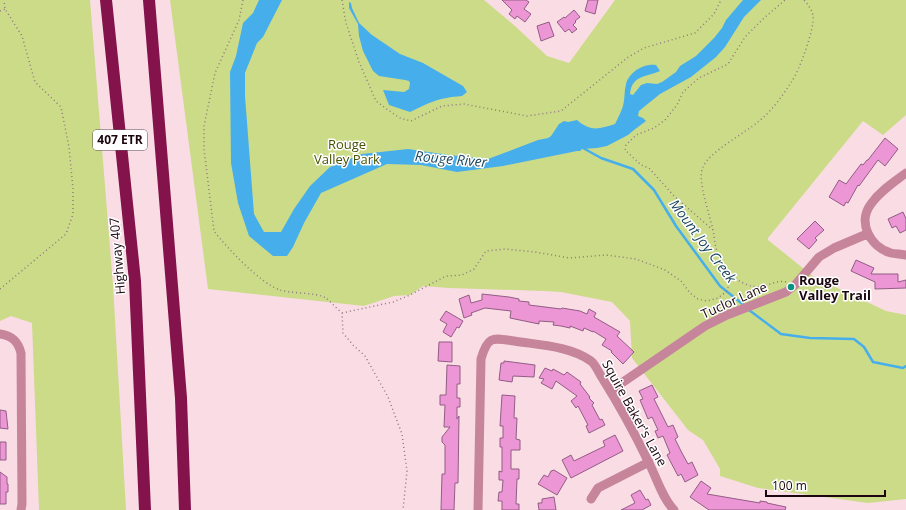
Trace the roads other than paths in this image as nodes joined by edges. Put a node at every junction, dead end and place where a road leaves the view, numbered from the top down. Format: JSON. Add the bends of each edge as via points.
{"nodes":[{"id":1,"x":106,"y":0,"type":"edge"},
{"id":2,"x":149,"y":0,"type":"edge"},
{"id":3,"x":906,"y":173,"type":"edge"},
{"id":4,"x":867,"y":234,"type":"junction"},
{"id":5,"x":906,"y":255,"type":"edge"},
{"id":6,"x":0,"y":334,"type":"edge"},
{"id":7,"x":610,"y":391,"type":"junction"},
{"id":8,"x":649,"y":462,"type":"junction"},
{"id":9,"x":591,"y":499,"type":"dead end"},
{"id":10,"x":21,"y":510,"type":"edge"},
{"id":11,"x":145,"y":510,"type":"edge"},
{"id":12,"x":185,"y":510,"type":"edge"},
{"id":13,"x":478,"y":510,"type":"edge"},
{"id":14,"x":674,"y":510,"type":"edge"}],
"edges":[{"from":1,"to":11,"type":"highway","name":"Highway 407","number":"407 ETR","via":[[135,281]]},
{"from":2,"to":12,"type":"highway","number":"407 ETR","via":[[181,398]]},
{"from":3,"to":4,"type":"street","via":[[879,194],[871,204],[865,222]]},
{"from":4,"to":5,"type":"street","via":[[882,249]]},
{"from":4,"to":7,"type":"street","name":"Tuclor Lane","via":[[819,257],[786,292],[705,326]]},
{"from":6,"to":10,"type":"street","via":[[12,338],[19,344],[21,360]]},
{"from":7,"to":8,"type":"street","name":"Squire Baker's Lane"},
{"from":7,"to":13,"type":"street","name":"Squire Baker's Lane","via":[[592,361],[576,353],[497,338],[488,342],[482,359]]},
{"from":8,"to":9,"type":"street","via":[[598,488]]},
{"from":8,"to":14,"type":"street","name":"Squire Baker's Lane","via":[[658,485]]}]}
